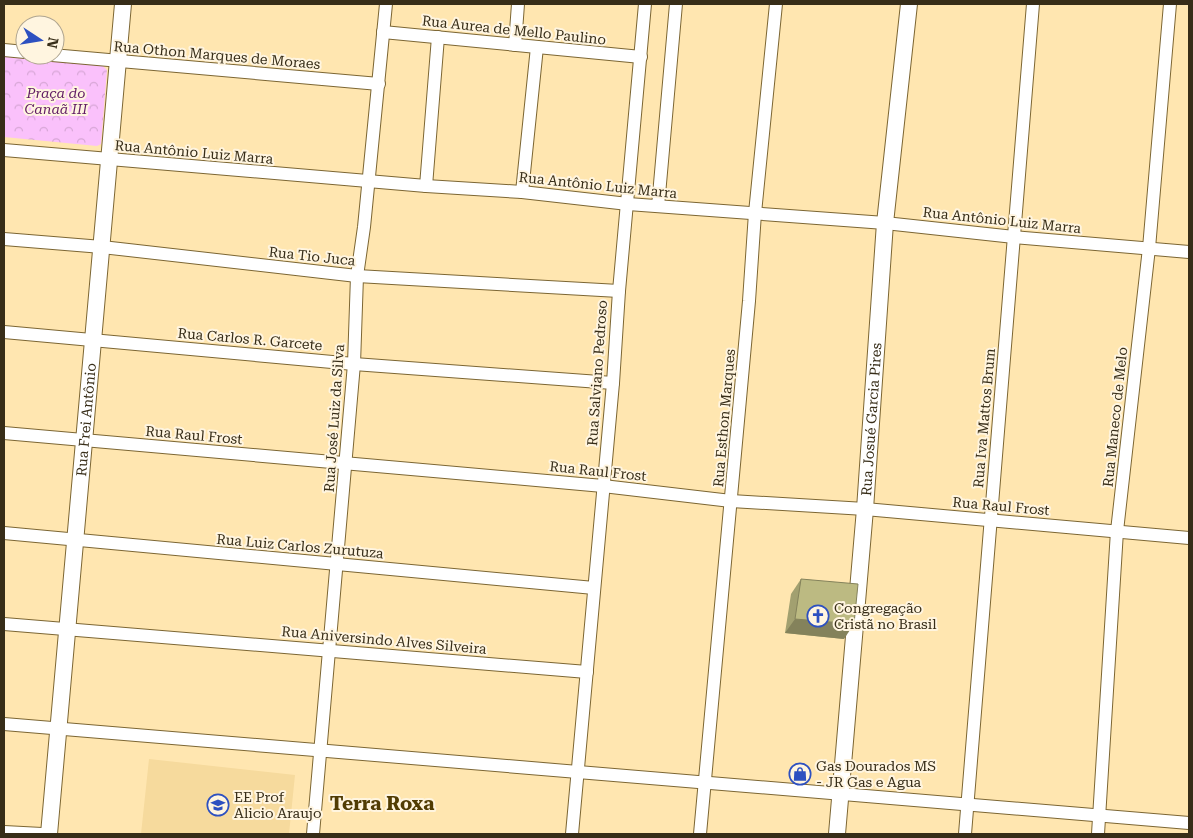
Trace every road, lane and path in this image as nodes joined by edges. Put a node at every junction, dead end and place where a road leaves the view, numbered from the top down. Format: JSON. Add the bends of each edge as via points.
{"nodes":[{"id":1,"x":124,"y":4,"type":"edge"},
{"id":2,"x":386,"y":4,"type":"edge"},
{"id":3,"x":518,"y":4,"type":"edge"},
{"id":4,"x":645,"y":4,"type":"edge"},
{"id":5,"x":676,"y":4,"type":"edge"},
{"id":6,"x":776,"y":4,"type":"edge"},
{"id":7,"x":909,"y":4,"type":"edge"},
{"id":8,"x":1033,"y":4,"type":"edge"},
{"id":9,"x":1170,"y":4,"type":"edge"},
{"id":10,"x":383,"y":32,"type":"junction"},
{"id":11,"x":438,"y":37,"type":"junction"},
{"id":12,"x":515,"y":45,"type":"junction"},
{"id":13,"x":537,"y":47,"type":"junction"},
{"id":14,"x":65,"y":56,"type":"edge"},
{"id":15,"x":641,"y":57,"type":"junction"},
{"id":16,"x":118,"y":61,"type":"junction"},
{"id":17,"x":379,"y":84,"type":"junction"},
{"id":18,"x":4,"y":150,"type":"edge"},
{"id":19,"x":110,"y":160,"type":"junction"},
{"id":20,"x":367,"y":182,"type":"junction"},
{"id":21,"x":426,"y":186,"type":"junction"},
{"id":22,"x":522,"y":192,"type":"junction"},
{"id":23,"x":628,"y":204,"type":"junction"},
{"id":24,"x":658,"y":206,"type":"junction"},
{"id":25,"x":755,"y":213,"type":"junction"},
{"id":26,"x":885,"y":223,"type":"junction"},
{"id":27,"x":1014,"y":237,"type":"junction"},
{"id":28,"x":4,"y":239,"type":"edge"},
{"id":29,"x":102,"y":247,"type":"junction"},
{"id":30,"x":1149,"y":248,"type":"junction"},
{"id":31,"x":1189,"y":252,"type":"edge"},
{"id":32,"x":357,"y":276,"type":"junction"},
{"id":33,"x":619,"y":291,"type":"junction"},
{"id":34,"x":4,"y":332,"type":"edge"},
{"id":35,"x":93,"y":340,"type":"junction"},
{"id":36,"x":354,"y":364,"type":"junction"},
{"id":37,"x":613,"y":383,"type":"junction"},
{"id":38,"x":4,"y":433,"type":"edge"},
{"id":39,"x":84,"y":440,"type":"junction"},
{"id":40,"x":346,"y":463,"type":"junction"},
{"id":41,"x":603,"y":486,"type":"junction"},
{"id":42,"x":731,"y":501,"type":"junction"},
{"id":43,"x":865,"y":509,"type":"junction"},
{"id":44,"x":991,"y":520,"type":"junction"},
{"id":45,"x":1117,"y":531,"type":"junction"},
{"id":46,"x":4,"y":533,"type":"edge"},
{"id":47,"x":1189,"y":538,"type":"edge"},
{"id":48,"x":75,"y":540,"type":"junction"},
{"id":49,"x":336,"y":564,"type":"junction"},
{"id":50,"x":594,"y":588,"type":"junction"},
{"id":51,"x":4,"y":624,"type":"edge"},
{"id":52,"x":68,"y":629,"type":"junction"},
{"id":53,"x":329,"y":651,"type":"junction"},
{"id":54,"x":587,"y":672,"type":"junction"},
{"id":55,"x":4,"y":724,"type":"edge"},
{"id":56,"x":58,"y":728,"type":"junction"},
{"id":57,"x":320,"y":750,"type":"junction"},
{"id":58,"x":578,"y":772,"type":"junction"},
{"id":59,"x":704,"y":781,"type":"junction"},
{"id":60,"x":841,"y":794,"type":"junction"},
{"id":61,"x":968,"y":804,"type":"junction"},
{"id":62,"x":1100,"y":815,"type":"junction"},
{"id":63,"x":1189,"y":823,"type":"edge"},
{"id":64,"x":4,"y":832,"type":"edge"},
{"id":65,"x":42,"y":834,"type":"edge"},
{"id":66,"x":49,"y":834,"type":"edge"},
{"id":67,"x":312,"y":834,"type":"edge"},
{"id":68,"x":572,"y":834,"type":"edge"},
{"id":69,"x":700,"y":834,"type":"edge"},
{"id":70,"x":837,"y":834,"type":"edge"},
{"id":71,"x":965,"y":834,"type":"edge"},
{"id":72,"x":1098,"y":834,"type":"edge"}],
"edges":[{"from":1,"to":16,"type":"street","name":"Rua Frei Antônio"},
{"from":2,"to":10,"type":"street","name":"Rua José Luiz da Silva"},
{"from":3,"to":12,"type":"street"},
{"from":4,"to":15,"type":"street","name":"Rua Salviano Pedroso"},
{"from":5,"to":24,"type":"street"},
{"from":6,"to":25,"type":"street","name":"Rua Esthon Marques"},
{"from":7,"to":26,"type":"street","name":"Rua Josué Garcia Pires"},
{"from":8,"to":27,"type":"street","name":"Rua Iva Mattos Brum"},
{"from":9,"to":30,"type":"street","name":"Rua Maneco de Melo"},
{"from":10,"to":11,"type":"street","name":"Rua Aurea de Mello Paulino"},
{"from":10,"to":17,"type":"street","name":"Rua José Luiz da Silva"},
{"from":11,"to":12,"type":"street","name":"Rua Aurea de Mello Paulino"},
{"from":11,"to":21,"type":"street"},
{"from":12,"to":13,"type":"street","name":"Rua Aurea de Mello Paulino"},
{"from":13,"to":15,"type":"street","name":"Rua Aurea de Mello Paulino"},
{"from":13,"to":22,"type":"street"},
{"from":14,"to":16,"type":"street","name":"Rua Othon Marques de Moraes"},
{"from":15,"to":23,"type":"street","name":"Rua Salviano Pedroso"},
{"from":16,"to":17,"type":"street","name":"Rua Othon Marques de Moraes"},
{"from":16,"to":19,"type":"street","name":"Rua Frei Antônio"},
{"from":17,"to":20,"type":"street","name":"Rua José Luiz da Silva"},
{"from":18,"to":19,"type":"street","name":"Rua Antônio Luiz Marra"},
{"from":19,"to":20,"type":"street","name":"Rua Antônio Luiz Marra"},
{"from":19,"to":29,"type":"street","name":"Rua Frei Antônio"},
{"from":20,"to":21,"type":"street","name":"Rua Antônio Luiz Marra"},
{"from":20,"to":32,"type":"street","name":"Rua José Luiz da Silva"},
{"from":21,"to":22,"type":"street","name":"Rua Antônio Luiz Marra"},
{"from":22,"to":23,"type":"street","name":"Rua Antônio Luiz Marra"},
{"from":23,"to":24,"type":"street","name":"Rua Antônio Luiz Marra"},
{"from":23,"to":33,"type":"street","name":"Rua Salviano Pedroso"},
{"from":24,"to":25,"type":"street","name":"Rua Antônio Luiz Marra"},
{"from":25,"to":26,"type":"street","name":"Rua Antônio Luiz Marra"},
{"from":25,"to":42,"type":"street","name":"Rua Esthon Marques"},
{"from":26,"to":27,"type":"street","name":"Rua Antônio Luiz Marra"},
{"from":26,"to":43,"type":"street","name":"Rua Josué Garcia Pires"},
{"from":27,"to":30,"type":"street","name":"Rua Antônio Luiz Marra"},
{"from":27,"to":44,"type":"street","name":"Rua Iva Mattos Brum"},
{"from":28,"to":29,"type":"street","name":"Rua Tio Juca"},
{"from":29,"to":32,"type":"street","name":"Rua Tio Juca"},
{"from":29,"to":35,"type":"street","name":"Rua Frei Antônio"},
{"from":30,"to":31,"type":"street","name":"Rua Antônio Luiz Marra"},
{"from":30,"to":45,"type":"street","name":"Rua Maneco de Melo"},
{"from":32,"to":33,"type":"street","name":"Rua Tio Juca"},
{"from":32,"to":36,"type":"street","name":"Rua José Luiz da Silva"},
{"from":33,"to":37,"type":"street","name":"Rua Salviano Pedroso"},
{"from":34,"to":35,"type":"street","name":"Rua Carlos R. Garcete"},
{"from":35,"to":36,"type":"street","name":"Rua Carlos R. Garcete"},
{"from":35,"to":39,"type":"street","name":"Rua Frei Antônio"},
{"from":36,"to":37,"type":"street","name":"Rua Carlos R. Garcete"},
{"from":36,"to":40,"type":"street","name":"Rua José Luiz da Silva"},
{"from":37,"to":41,"type":"street","name":"Rua Salviano Pedroso"},
{"from":38,"to":39,"type":"street","name":"Rua Raul Frost"},
{"from":39,"to":40,"type":"street","name":"Rua Raul Frost"},
{"from":39,"to":48,"type":"street","name":"Rua Frei Antônio"},
{"from":40,"to":41,"type":"street","name":"Rua Raul Frost"},
{"from":40,"to":49,"type":"street","name":"Rua José Luiz da Silva"},
{"from":41,"to":42,"type":"street","name":"Rua Raul Frost"},
{"from":41,"to":50,"type":"street","name":"Rua Salviano Pedroso"},
{"from":42,"to":43,"type":"street","name":"Rua Raul Frost"},
{"from":42,"to":59,"type":"street","name":"Rua Esthon Marques"},
{"from":43,"to":44,"type":"street","name":"Rua Raul Frost"},
{"from":43,"to":60,"type":"street","name":"Rua Josué Garcia Pires"},
{"from":44,"to":45,"type":"street","name":"Rua Raul Frost"},
{"from":44,"to":61,"type":"street","name":"Rua Iva Mattos Brum"},
{"from":45,"to":47,"type":"street","name":"Rua Raul Frost"},
{"from":45,"to":62,"type":"street","name":"Rua Maneco de Melo"},
{"from":46,"to":48,"type":"street","name":"Rua Luiz Carlos Zurutuza"},
{"from":48,"to":49,"type":"street","name":"Rua Luiz Carlos Zurutuza"},
{"from":48,"to":52,"type":"street","name":"Rua Frei Antônio"},
{"from":49,"to":50,"type":"street","name":"Rua Luiz Carlos Zurutuza"},
{"from":49,"to":53,"type":"street","name":"Rua José Luiz da Silva"},
{"from":50,"to":54,"type":"street","name":"Rua Salviano Pedroso"},
{"from":51,"to":52,"type":"street","name":"Rua Aniversindo Alves Silveira"},
{"from":52,"to":53,"type":"street","name":"Rua Aniversindo Alves Silveira"},
{"from":52,"to":56,"type":"street","name":"Rua Frei Antônio"},
{"from":53,"to":54,"type":"street","name":"Rua Aniversindo Alves Silveira"},
{"from":53,"to":57,"type":"street","name":"Rua José Luiz da Silva"},
{"from":54,"to":58,"type":"street","name":"Rua Salviano Pedroso"},
{"from":55,"to":56,"type":"street"},
{"from":56,"to":57,"type":"street"},
{"from":56,"to":66,"type":"street","name":"Rua Frei Antônio"},
{"from":57,"to":58,"type":"street"},
{"from":57,"to":67,"type":"street","name":"Rua José Luiz da Silva"},
{"from":58,"to":59,"type":"street"},
{"from":58,"to":68,"type":"street","name":"Rua Salviano Pedroso"},
{"from":59,"to":60,"type":"street"},
{"from":59,"to":69,"type":"street","name":"Rua Esthon Marques"},
{"from":60,"to":61,"type":"street"},
{"from":60,"to":70,"type":"street","name":"Rua Josué Garcia Pires"},
{"from":61,"to":62,"type":"street"},
{"from":61,"to":71,"type":"street","name":"Rua Iva Mattos Brum"},
{"from":62,"to":63,"type":"street"},
{"from":62,"to":72,"type":"street","name":"Rua Maneco de Melo"},
{"from":64,"to":65,"type":"street"}]}
